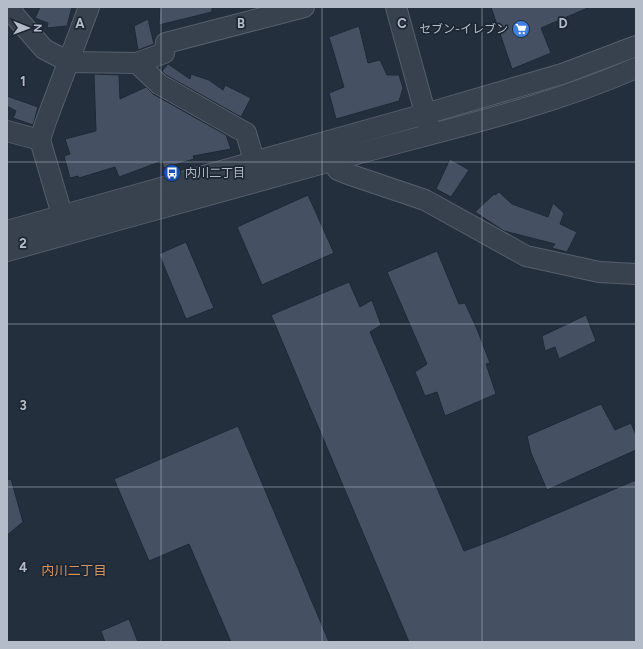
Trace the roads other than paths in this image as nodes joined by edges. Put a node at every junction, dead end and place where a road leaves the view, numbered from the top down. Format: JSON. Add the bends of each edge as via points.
{"nodes":[{"id":1,"x":89,"y":7,"type":"edge"},
{"id":2,"x":396,"y":7,"type":"edge"},
{"id":3,"x":299,"y":8,"type":"edge"},
{"id":4,"x":11,"y":14,"type":"edge"},
{"id":5,"x":636,"y":46,"type":"edge"},
{"id":6,"x":69,"y":62,"type":"junction"},
{"id":7,"x":137,"y":63,"type":"junction"},
{"id":8,"x":636,"y":68,"type":"edge"},
{"id":9,"x":425,"y":114,"type":"junction"},
{"id":10,"x":7,"y":131,"type":"edge"},
{"id":11,"x":432,"y":135,"type":"junction"},
{"id":12,"x":40,"y":140,"type":"junction"},
{"id":13,"x":331,"y":160,"type":"junction"},
{"id":14,"x":254,"y":161,"type":"junction"},
{"id":15,"x":260,"y":181,"type":"junction"},
{"id":16,"x":62,"y":215,"type":"junction"},
{"id":17,"x":7,"y":230,"type":"edge"},
{"id":18,"x":68,"y":234,"type":"junction"},
{"id":19,"x":7,"y":251,"type":"edge"},
{"id":20,"x":636,"y":274,"type":"edge"}],
"edges":[{"from":1,"to":6,"type":"street"},
{"from":2,"to":9,"type":"street"},
{"from":3,"to":7,"type":"street","via":[[166,43],[164,53]]},
{"from":4,"to":6,"type":"street","via":[[44,49]]},
{"from":5,"to":9,"type":"street","via":[[562,74]]},
{"from":6,"to":7,"type":"street"},
{"from":6,"to":12,"type":"street"},
{"from":7,"to":14,"type":"street","via":[[159,84],[246,133]]},
{"from":8,"to":11,"type":"street","via":[[583,90]]},
{"from":9,"to":11,"type":"street"},
{"from":9,"to":14,"type":"street"},
{"from":10,"to":12,"type":"street"},
{"from":11,"to":13,"type":"street"},
{"from":12,"to":16,"type":"street"},
{"from":13,"to":15,"type":"street"},
{"from":13,"to":20,"type":"street","via":[[338,170],[425,200],[526,256],[599,272]]},
{"from":14,"to":15,"type":"street"},
{"from":14,"to":16,"type":"street"},
{"from":15,"to":18,"type":"street"},
{"from":16,"to":17,"type":"street"},
{"from":16,"to":18,"type":"street"},
{"from":18,"to":19,"type":"street"}]}
